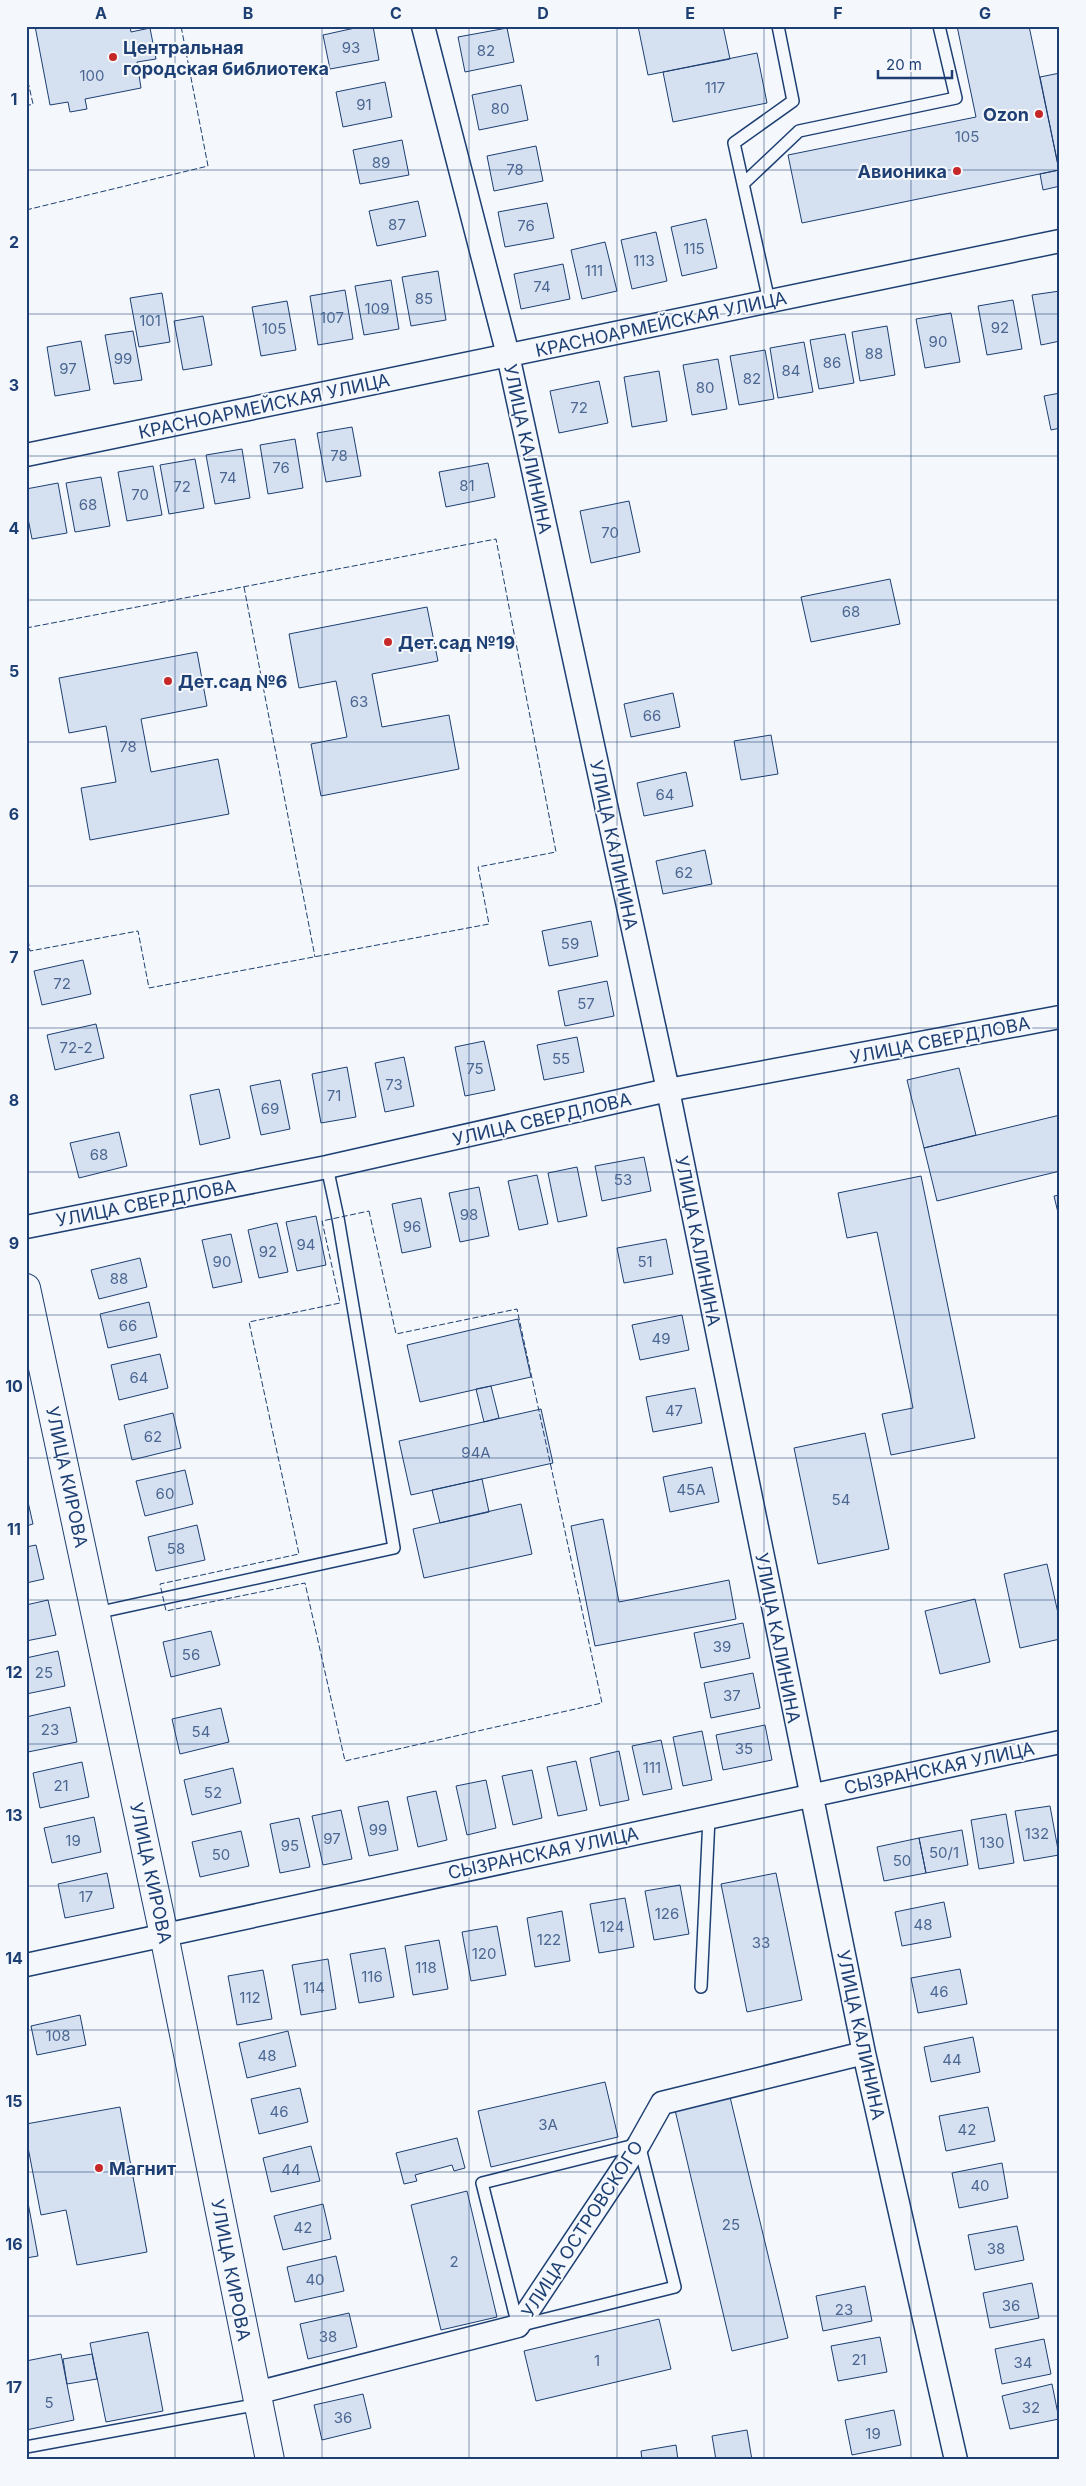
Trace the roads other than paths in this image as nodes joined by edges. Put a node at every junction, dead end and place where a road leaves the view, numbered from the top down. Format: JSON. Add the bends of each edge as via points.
{"nodes":[{"id":1,"x":423,"y":26,"type":"edge"},
{"id":2,"x":778,"y":26,"type":"edge"},
{"id":3,"x":940,"y":26,"type":"edge"},
{"id":4,"x":743,"y":184,"type":"junction"},
{"id":5,"x":1060,"y":241,"type":"edge"},
{"id":6,"x":769,"y":302,"type":"junction"},
{"id":7,"x":508,"y":355,"type":"junction"},
{"id":8,"x":26,"y":455,"type":"edge"},
{"id":9,"x":1060,"y":1017,"type":"edge"},
{"id":10,"x":668,"y":1090,"type":"junction"},
{"id":11,"x":327,"y":1167,"type":"junction"},
{"id":12,"x":26,"y":1227,"type":"edge"},
{"id":13,"x":26,"y":1288,"type":"edge"},
{"id":14,"x":96,"y":1613,"type":"junction"},
{"id":15,"x":1060,"y":1742,"type":"edge"},
{"id":16,"x":810,"y":1796,"type":"junction"},
{"id":17,"x":709,"y":1818,"type":"junction"},
{"id":18,"x":164,"y":1935,"type":"junction"},
{"id":19,"x":26,"y":1965,"type":"edge"},
{"id":20,"x":701,"y":1987,"type":"dead end"},
{"id":21,"x":864,"y":2053,"type":"junction"},
{"id":22,"x":639,"y":2144,"type":"junction"},
{"id":23,"x":518,"y":2326,"type":"junction"},
{"id":24,"x":257,"y":2399,"type":"junction"},
{"id":25,"x":26,"y":2447,"type":"edge"},
{"id":26,"x":270,"y":2460,"type":"edge"},
{"id":27,"x":956,"y":2460,"type":"edge"}],
"edges":[{"from":1,"to":7,"type":"street","name":"УЛИЦА КАЛИНИНА"},
{"from":2,"to":4,"type":"lane","via":[[793,101],[734,143]]},
{"from":3,"to":4,"type":"lane","via":[[956,98],[799,131]]},
{"from":4,"to":6,"type":"lane"},
{"from":5,"to":6,"type":"street","name":"КРАСНОАРМЕЙСКАЯ УЛИЦА"},
{"from":6,"to":7,"type":"street","name":"КРАСНОАРМЕЙСКАЯ УЛИЦА"},
{"from":7,"to":8,"type":"street","name":"КРАСНОАРМЕЙСКАЯ УЛИЦА"},
{"from":7,"to":10,"type":"street","name":"УЛИЦА КАЛИНИНА"},
{"from":9,"to":10,"type":"street","name":"УЛИЦА СВЕРДЛОВА"},
{"from":10,"to":11,"type":"street","name":"УЛИЦА СВЕРДЛОВА"},
{"from":10,"to":16,"type":"street","name":"УЛИЦА КАЛИНИНА"},
{"from":11,"to":12,"type":"street","name":"УЛИЦА СВЕРДЛОВА"},
{"from":11,"to":14,"type":"lane","via":[[394,1548]]},
{"from":13,"to":14,"type":"street","name":"УЛИЦА КИРОВА"},
{"from":14,"to":18,"type":"street","name":"УЛИЦА КИРОВА"},
{"from":15,"to":16,"type":"street","name":"СЫЗРАНСКАЯ УЛИЦА"},
{"from":16,"to":17,"type":"street","name":"СЫЗРАНСКАЯ УЛИЦА"},
{"from":16,"to":21,"type":"street","name":"УЛИЦА КАЛИНИНА"},
{"from":17,"to":18,"type":"street","name":"СЫЗРАНСКАЯ УЛИЦА"},
{"from":17,"to":20,"type":"lane"},
{"from":18,"to":19,"type":"street","name":"СЫЗРАНСКАЯ УЛИЦА"},
{"from":18,"to":24,"type":"street","name":"УЛИЦА КИРОВА"},
{"from":21,"to":22,"type":"street","name":"УЛИЦА ОСТРОВСКОГО","via":[[662,2103]]},
{"from":21,"to":27,"type":"street","name":"УЛИЦА КАЛИНИНА"},
{"from":22,"to":23,"type":"street","name":"УЛИЦА ОСТРОВСКОГО"},
{"from":22,"to":23,"type":"lane","via":[[482,2183]]},
{"from":22,"to":23,"type":"lane","via":[[675,2287]]},
{"from":23,"to":24,"type":"street","name":"УЛИЦА ОСТРОВСКОГО"},
{"from":24,"to":25,"type":"lane"},
{"from":24,"to":26,"type":"street","name":"УЛИЦА КИРОВА"}]}
